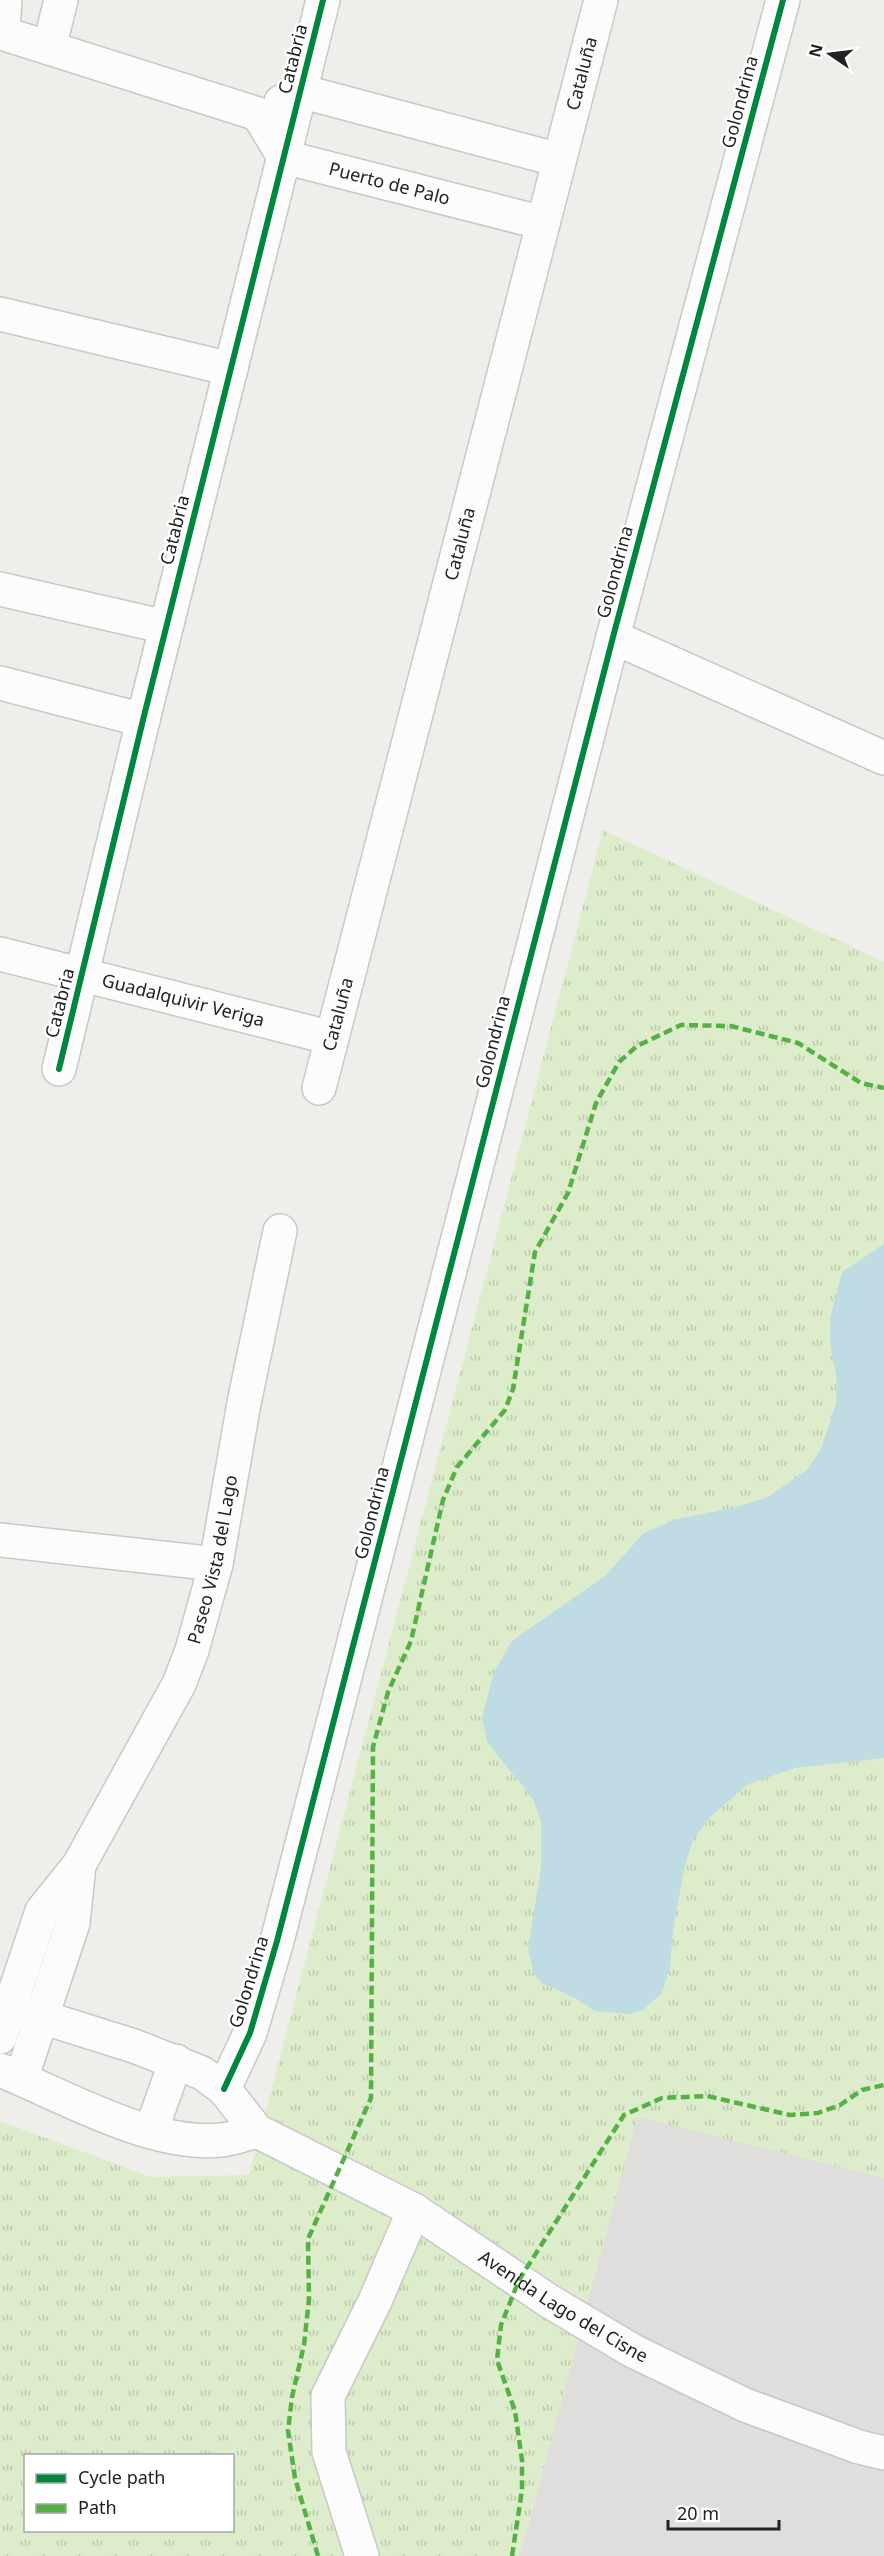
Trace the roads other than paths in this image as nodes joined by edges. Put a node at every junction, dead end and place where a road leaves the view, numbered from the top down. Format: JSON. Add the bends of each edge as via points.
{"nodes":[{"id":1,"x":6,"y":0,"type":"edge"},
{"id":2,"x":61,"y":0,"type":"edge"},
{"id":3,"x":323,"y":0,"type":"edge"},
{"id":4,"x":601,"y":0,"type":"edge"},
{"id":5,"x":783,"y":0,"type":"edge"},
{"id":6,"x":49,"y":48,"type":"junction"},
{"id":7,"x":300,"y":91,"type":"junction"},
{"id":8,"x":258,"y":114,"type":"junction"},
{"id":9,"x":284,"y":158,"type":"junction"},
{"id":10,"x":559,"y":160,"type":"junction"},
{"id":11,"x":543,"y":223,"type":"junction"},
{"id":12,"x":0,"y":314,"type":"edge"},
{"id":13,"x":231,"y":369,"type":"junction"},
{"id":14,"x":0,"y":589,"type":"edge"},
{"id":15,"x":166,"y":627,"type":"junction"},
{"id":16,"x":613,"y":637,"type":"junction"},
{"id":17,"x":0,"y":683,"type":"edge"},
{"id":18,"x":143,"y":720,"type":"junction"},
{"id":19,"x":884,"y":758,"type":"edge"},
{"id":20,"x":0,"y":954,"type":"edge"},
{"id":21,"x":82,"y":975,"type":"junction"},
{"id":22,"x":332,"y":1038,"type":"junction"},
{"id":23,"x":59,"y":1069,"type":"dead end"},
{"id":24,"x":319,"y":1088,"type":"dead end"},
{"id":25,"x":280,"y":1231,"type":"dead end"},
{"id":26,"x":0,"y":1540,"type":"edge"},
{"id":27,"x":216,"y":1564,"type":"junction"},
{"id":28,"x":79,"y":1865,"type":"junction"},
{"id":29,"x":3,"y":2016,"type":"edge"},
{"id":30,"x":41,"y":2017,"type":"junction"},
{"id":31,"x":176,"y":2061,"type":"junction"},
{"id":32,"x":10,"y":2074,"type":"edge"},
{"id":33,"x":224,"y":2089,"type":"junction"},
{"id":34,"x":151,"y":2131,"type":"junction"},
{"id":35,"x":257,"y":2131,"type":"junction"},
{"id":36,"x":414,"y":2210,"type":"junction"},
{"id":37,"x":884,"y":2453,"type":"edge"},
{"id":38,"x":362,"y":2556,"type":"edge"}],
"edges":[{"from":1,"to":6,"type":"street","via":[[3,29],[8,35]]},
{"from":2,"to":6,"type":"street"},
{"from":3,"to":7,"type":"street","name":"Catabria"},
{"from":4,"to":10,"type":"street","name":"Cataluña"},
{"from":5,"to":16,"type":"street","name":"Golondrina"},
{"from":6,"to":8,"type":"street"},
{"from":7,"to":8,"type":"street"},
{"from":7,"to":9,"type":"street","name":"Catabria"},
{"from":7,"to":10,"type":"street"},
{"from":8,"to":9,"type":"street"},
{"from":9,"to":11,"type":"street","name":"Puerto de Palo"},
{"from":9,"to":13,"type":"street","name":"Catabria"},
{"from":10,"to":11,"type":"street","name":"Cataluña"},
{"from":11,"to":22,"type":"street","name":"Cataluña"},
{"from":12,"to":13,"type":"street"},
{"from":13,"to":15,"type":"street","name":"Catabria"},
{"from":14,"to":15,"type":"street"},
{"from":15,"to":18,"type":"street","name":"Catabria"},
{"from":16,"to":19,"type":"street","name":"Golondrina"},
{"from":16,"to":33,"type":"street","name":"Golondrina","via":[[277,1941],[250,2033]]},
{"from":17,"to":18,"type":"street"},
{"from":18,"to":21,"type":"street","name":"Catabria"},
{"from":20,"to":21,"type":"street","name":"Guadalquivir Veriga"},
{"from":21,"to":22,"type":"street","name":"Guadalquivir Veriga"},
{"from":21,"to":23,"type":"street","name":"Catabria"},
{"from":22,"to":24,"type":"street","name":"Cataluña"},
{"from":25,"to":27,"type":"street","name":"Paseo Vista del Lago"},
{"from":26,"to":27,"type":"street"},
{"from":27,"to":28,"type":"street","name":"Paseo Vista del Lago","via":[[179,1684]]},
{"from":28,"to":29,"type":"street","name":"Paseo Vista del Lago","via":[[42,1911]]},
{"from":28,"to":30,"type":"street","name":"Paseo Vista del Lago","via":[[73,1923]]},
{"from":29,"to":30,"type":"street","name":"Avenida Lago del Cisne"},
{"from":30,"to":31,"type":"street","name":"Avenida Lago del Cisne"},
{"from":30,"to":32,"type":"street","name":"Paseo Vista del Lago"},
{"from":31,"to":33,"type":"street","name":"Avenida Lago del Cisne"},
{"from":31,"to":34,"type":"street"},
{"from":32,"to":34,"type":"street"},
{"from":33,"to":35,"type":"street","name":"Avenida Lago del Cisne"},
{"from":34,"to":35,"type":"street","via":[[186,2139],[222,2140]]},
{"from":35,"to":36,"type":"street","name":"Avenida Lago del Cisne"},
{"from":36,"to":37,"type":"street","name":"Avenida Lago del Cisne","via":[[633,2352],[746,2405]]},
{"from":36,"to":38,"type":"street","via":[[328,2396],[330,2452]]}]}
